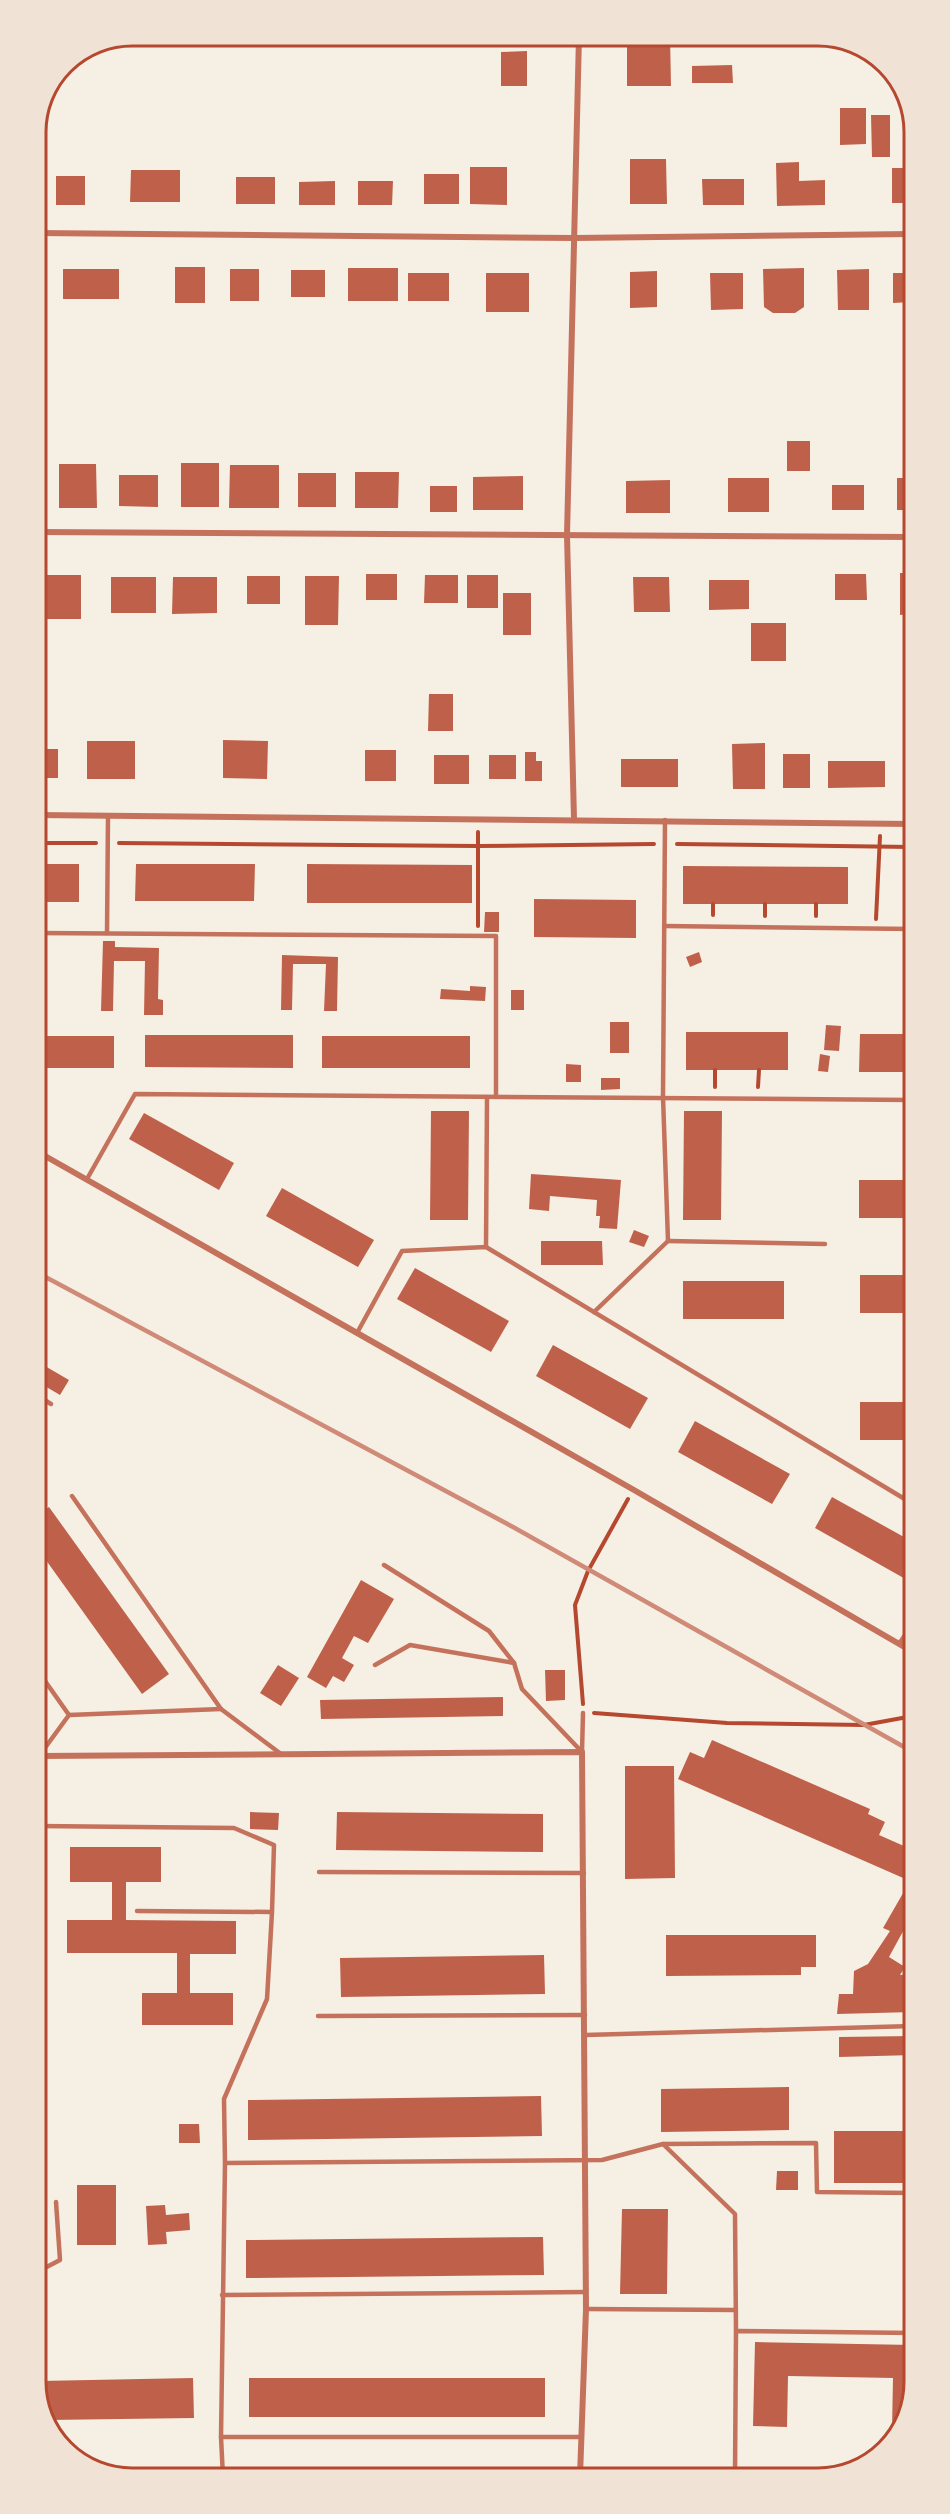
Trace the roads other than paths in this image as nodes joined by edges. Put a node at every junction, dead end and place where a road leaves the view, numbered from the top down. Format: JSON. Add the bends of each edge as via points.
{"nodes":[{"id":1,"x":579,"y":47,"type":"edge"},
{"id":2,"x":47,"y":233,"type":"edge"},
{"id":3,"x":904,"y":234,"type":"edge"},
{"id":4,"x":574,"y":238,"type":"junction"},
{"id":5,"x":47,"y":532,"type":"edge"},
{"id":6,"x":567,"y":535,"type":"junction"},
{"id":7,"x":904,"y":537,"type":"edge"},
{"id":8,"x":47,"y":815,"type":"edge"},
{"id":9,"x":108,"y":816,"type":"junction"},
{"id":10,"x":574,"y":819,"type":"junction"},
{"id":11,"x":665,"y":820,"type":"junction"},
{"id":12,"x":904,"y":824,"type":"edge"},
{"id":13,"x":664,"y":926,"type":"junction"},
{"id":14,"x":904,"y":929,"type":"edge"},
{"id":15,"x":47,"y":933,"type":"edge"},
{"id":16,"x":107,"y":933,"type":"junction"},
{"id":17,"x":487,"y":1097,"type":"junction"},
{"id":18,"x":496,"y":1097,"type":"junction"},
{"id":19,"x":663,"y":1097,"type":"junction"},
{"id":20,"x":904,"y":1100,"type":"edge"},
{"id":21,"x":47,"y":1157,"type":"edge"},
{"id":22,"x":87,"y":1179,"type":"junction"},
{"id":23,"x":668,"y":1241,"type":"junction"},
{"id":24,"x":825,"y":1244,"type":"dead end"},
{"id":25,"x":486,"y":1247,"type":"junction"},
{"id":26,"x":594,"y":1312,"type":"junction"},
{"id":27,"x":357,"y":1333,"type":"junction"},
{"id":28,"x":46,"y":1401,"type":"edge"},
{"id":29,"x":51,"y":1404,"type":"dead end"},
{"id":30,"x":72,"y":1496,"type":"dead end"},
{"id":31,"x":904,"y":1499,"type":"edge"},
{"id":32,"x":384,"y":1565,"type":"dead end"},
{"id":33,"x":904,"y":1636,"type":"edge"},
{"id":34,"x":899,"y":1644,"type":"junction"},
{"id":35,"x":904,"y":1647,"type":"edge"},
{"id":36,"x":514,"y":1663,"type":"junction"},
{"id":37,"x":375,"y":1665,"type":"dead end"},
{"id":38,"x":46,"y":1683,"type":"edge"},
{"id":39,"x":220,"y":1709,"type":"junction"},
{"id":40,"x":583,"y":1713,"type":"road end"},
{"id":41,"x":69,"y":1715,"type":"junction"},
{"id":42,"x":46,"y":1745,"type":"edge"},
{"id":43,"x":582,"y":1752,"type":"junction"},
{"id":44,"x":281,"y":1754,"type":"junction"},
{"id":45,"x":46,"y":1756,"type":"edge"},
{"id":46,"x":46,"y":1826,"type":"edge"},
{"id":47,"x":318,"y":1872,"type":"dead end"},
{"id":48,"x":584,"y":1873,"type":"junction"},
{"id":49,"x":137,"y":1911,"type":"dead end"},
{"id":50,"x":272,"y":1911,"type":"junction"},
{"id":51,"x":585,"y":2015,"type":"junction"},
{"id":52,"x":318,"y":2016,"type":"dead end"},
{"id":53,"x":904,"y":2026,"type":"edge"},
{"id":54,"x":585,"y":2035,"type":"junction"},
{"id":55,"x":663,"y":2144,"type":"junction"},
{"id":56,"x":585,"y":2159,"type":"junction"},
{"id":57,"x":225,"y":2163,"type":"junction"},
{"id":58,"x":904,"y":2193,"type":"edge"},
{"id":59,"x":56,"y":2202,"type":"dead end"},
{"id":60,"x":46,"y":2267,"type":"edge"},
{"id":61,"x":586,"y":2292,"type":"junction"},
{"id":62,"x":222,"y":2295,"type":"junction"},
{"id":63,"x":586,"y":2309,"type":"junction"},
{"id":64,"x":736,"y":2310,"type":"junction"},
{"id":65,"x":736,"y":2331,"type":"junction"},
{"id":66,"x":904,"y":2333,"type":"edge"},
{"id":67,"x":221,"y":2437,"type":"junction"},
{"id":68,"x":581,"y":2437,"type":"junction"},
{"id":69,"x":223,"y":2467,"type":"edge"},
{"id":70,"x":580,"y":2468,"type":"edge"},
{"id":71,"x":735,"y":2468,"type":"edge"}],
"edges":[{"from":1,"to":4,"type":"street"},
{"from":2,"to":4,"type":"street"},
{"from":3,"to":4,"type":"street"},
{"from":4,"to":6,"type":"street"},
{"from":5,"to":6,"type":"street"},
{"from":6,"to":7,"type":"street"},
{"from":6,"to":10,"type":"street"},
{"from":8,"to":9,"type":"street"},
{"from":9,"to":10,"type":"street"},
{"from":9,"to":16,"type":"lane"},
{"from":10,"to":11,"type":"street"},
{"from":11,"to":12,"type":"street"},
{"from":11,"to":13,"type":"lane"},
{"from":13,"to":14,"type":"lane"},
{"from":13,"to":19,"type":"lane"},
{"from":15,"to":16,"type":"lane"},
{"from":16,"to":18,"type":"lane","via":[[496,936]]},
{"from":17,"to":18,"type":"lane"},
{"from":17,"to":22,"type":"lane","via":[[135,1094]]},
{"from":17,"to":25,"type":"lane"},
{"from":18,"to":19,"type":"lane"},
{"from":19,"to":20,"type":"lane"},
{"from":19,"to":23,"type":"lane"},
{"from":21,"to":22,"type":"street"},
{"from":22,"to":27,"type":"street"},
{"from":23,"to":24,"type":"lane"},
{"from":23,"to":26,"type":"lane"},
{"from":25,"to":26,"type":"lane"},
{"from":25,"to":27,"type":"lane","via":[[402,1251]]},
{"from":26,"to":31,"type":"lane"},
{"from":27,"to":34,"type":"street"},
{"from":28,"to":29,"type":"lane"},
{"from":30,"to":39,"type":"lane"},
{"from":32,"to":36,"type":"lane","via":[[489,1631]]},
{"from":33,"to":34,"type":"lane"},
{"from":34,"to":35,"type":"street"},
{"from":36,"to":37,"type":"lane","via":[[410,1645]]},
{"from":36,"to":43,"type":"lane","via":[[522,1689]]},
{"from":38,"to":41,"type":"lane"},
{"from":39,"to":41,"type":"lane"},
{"from":39,"to":44,"type":"lane"},
{"from":40,"to":43,"type":"lane"},
{"from":41,"to":42,"type":"lane"},
{"from":43,"to":44,"type":"street"},
{"from":43,"to":48,"type":"street"},
{"from":44,"to":45,"type":"street"},
{"from":46,"to":50,"type":"lane","via":[[234,1828],[274,1845]]},
{"from":47,"to":48,"type":"lane"},
{"from":48,"to":51,"type":"street"},
{"from":49,"to":50,"type":"lane"},
{"from":50,"to":57,"type":"lane","via":[[267,1999],[224,2099]]},
{"from":51,"to":52,"type":"lane"},
{"from":51,"to":54,"type":"street"},
{"from":53,"to":54,"type":"lane"},
{"from":54,"to":56,"type":"street"},
{"from":55,"to":56,"type":"lane","via":[[602,2160]]},
{"from":55,"to":58,"type":"lane","via":[[816,2143],[817,2192]]},
{"from":55,"to":64,"type":"lane","via":[[735,2214]]},
{"from":56,"to":57,"type":"lane"},
{"from":56,"to":61,"type":"street"},
{"from":57,"to":62,"type":"lane"},
{"from":59,"to":60,"type":"lane","via":[[60,2260]]},
{"from":61,"to":62,"type":"lane"},
{"from":61,"to":63,"type":"street"},
{"from":62,"to":67,"type":"lane"},
{"from":63,"to":64,"type":"lane"},
{"from":63,"to":68,"type":"street"},
{"from":64,"to":65,"type":"lane"},
{"from":65,"to":66,"type":"lane"},
{"from":65,"to":71,"type":"lane"},
{"from":67,"to":68,"type":"lane"},
{"from":67,"to":69,"type":"lane"},
{"from":68,"to":70,"type":"street"}]}
